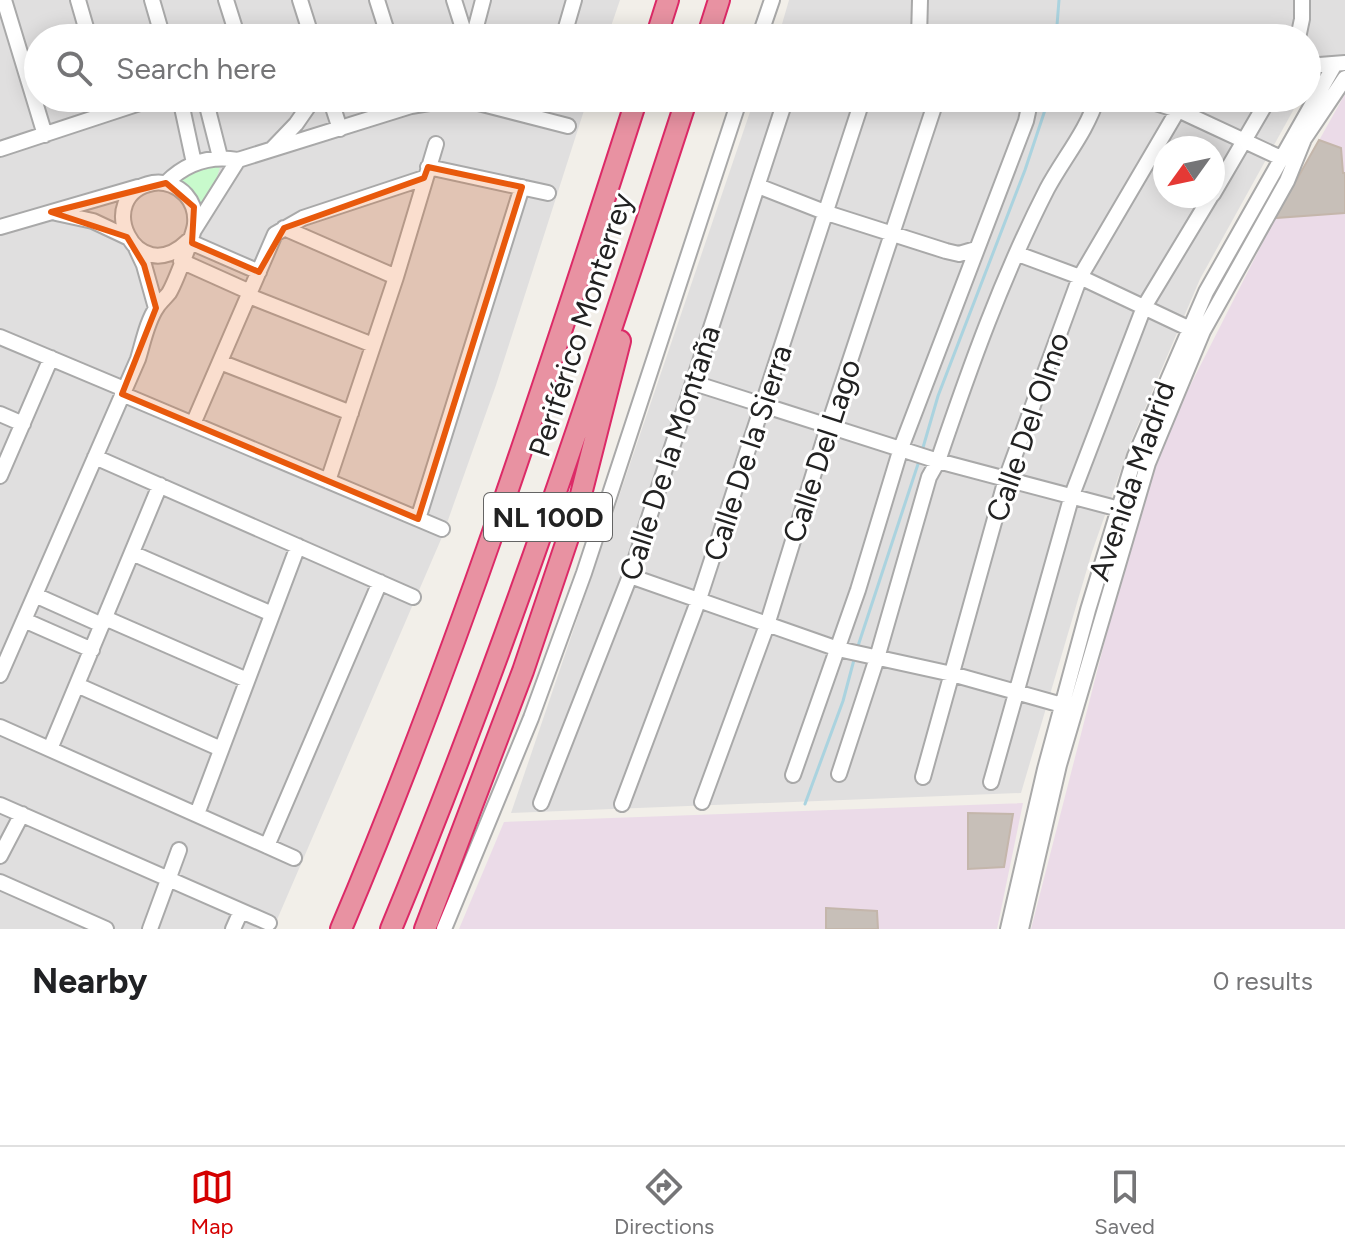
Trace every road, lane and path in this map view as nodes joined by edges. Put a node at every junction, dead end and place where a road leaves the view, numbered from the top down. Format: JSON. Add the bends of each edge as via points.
{"nodes":[{"id":1,"x":4,"y":0,"type":"edge"},
{"id":2,"x":78,"y":0,"type":"edge"},
{"id":3,"x":152,"y":0,"type":"edge"},
{"id":4,"x":226,"y":0,"type":"edge"},
{"id":5,"x":300,"y":0,"type":"edge"},
{"id":6,"x":377,"y":0,"type":"edge"},
{"id":7,"x":454,"y":0,"type":"edge"},
{"id":8,"x":483,"y":0,"type":"edge"},
{"id":9,"x":574,"y":0,"type":"edge"},
{"id":10,"x":668,"y":0,"type":"edge"},
{"id":11,"x":719,"y":0,"type":"edge"},
{"id":12,"x":772,"y":0,"type":"edge"},
{"id":13,"x":920,"y":0,"type":"edge"},
{"id":14,"x":1302,"y":0,"type":"edge"},
{"id":15,"x":85,"y":24,"type":"edge"},
{"id":16,"x":159,"y":24,"type":"edge"},
{"id":17,"x":234,"y":24,"type":"edge"},
{"id":18,"x":308,"y":24,"type":"edge"},
{"id":19,"x":385,"y":24,"type":"edge"},
{"id":20,"x":465,"y":24,"type":"edge"},
{"id":21,"x":475,"y":24,"type":"edge"},
{"id":22,"x":567,"y":24,"type":"edge"},
{"id":23,"x":660,"y":24,"type":"edge"},
{"id":24,"x":711,"y":24,"type":"edge"},
{"id":25,"x":764,"y":24,"type":"edge"},
{"id":26,"x":919,"y":24,"type":"edge"},
{"id":27,"x":1301,"y":24,"type":"edge"},
{"id":28,"x":1340,"y":63,"type":"edge"},
{"id":29,"x":24,"y":66,"type":"edge"},
{"id":30,"x":1345,"y":78,"type":"edge"},
{"id":31,"x":1321,"y":94,"type":"edge"},
{"id":32,"x":38,"y":112,"type":"edge"},
{"id":33,"x":95,"y":112,"type":"edge"},
{"id":34,"x":183,"y":112,"type":"edge"},
{"id":35,"x":209,"y":112,"type":"edge"},
{"id":36,"x":304,"y":112,"type":"edge"},
{"id":37,"x":335,"y":112,"type":"edge"},
{"id":38,"x":384,"y":112,"type":"edge"},
{"id":39,"x":514,"y":112,"type":"edge"},
{"id":40,"x":632,"y":112,"type":"edge"},
{"id":41,"x":682,"y":112,"type":"edge"},
{"id":42,"x":735,"y":112,"type":"edge"},
{"id":43,"x":782,"y":112,"type":"edge"},
{"id":44,"x":859,"y":112,"type":"edge"},
{"id":45,"x":933,"y":112,"type":"edge"},
{"id":46,"x":1028,"y":112,"type":"edge"},
{"id":47,"x":1092,"y":112,"type":"edge"},
{"id":48,"x":1176,"y":112,"type":"edge"},
{"id":49,"x":1195,"y":112,"type":"edge"},
{"id":50,"x":1261,"y":112,"type":"edge"},
{"id":51,"x":1310,"y":112,"type":"edge"},
{"id":52,"x":568,"y":126,"type":"dead end"},
{"id":53,"x":340,"y":129,"type":"junction"},
{"id":54,"x":45,"y":135,"type":"junction"},
{"id":55,"x":1245,"y":140,"type":"junction"},
{"id":56,"x":436,"y":144,"type":"dead end"},
{"id":57,"x":0,"y":149,"type":"edge"},
{"id":58,"x":270,"y":152,"type":"junction"},
{"id":59,"x":220,"y":157,"type":"junction"},
{"id":60,"x":1281,"y":158,"type":"junction"},
{"id":61,"x":238,"y":160,"type":"junction"},
{"id":62,"x":194,"y":163,"type":"junction"},
{"id":63,"x":426,"y":172,"type":"junction"},
{"id":64,"x":1225,"y":173,"type":"edge"},
{"id":65,"x":166,"y":183,"type":"junction"},
{"id":66,"x":144,"y":186,"type":"junction"},
{"id":67,"x":758,"y":186,"type":"junction"},
{"id":68,"x":522,"y":187,"type":"junction"},
{"id":69,"x":548,"y":193,"type":"dead end"},
{"id":70,"x":1204,"y":208,"type":"edge"},
{"id":71,"x":51,"y":212,"type":"junction"},
{"id":72,"x":827,"y":213,"type":"junction"},
{"id":73,"x":0,"y":227,"type":"edge"},
{"id":74,"x":284,"y":228,"type":"junction"},
{"id":75,"x":893,"y":235,"type":"junction"},
{"id":76,"x":191,"y":236,"type":"junction"},
{"id":77,"x":131,"y":242,"type":"junction"},
{"id":78,"x":976,"y":249,"type":"junction"},
{"id":79,"x":1018,"y":254,"type":"junction"},
{"id":80,"x":181,"y":261,"type":"junction"},
{"id":81,"x":259,"y":272,"type":"junction"},
{"id":82,"x":396,"y":277,"type":"junction"},
{"id":83,"x":1080,"y":277,"type":"junction"},
{"id":84,"x":628,"y":281,"type":"junction"},
{"id":85,"x":250,"y":294,"type":"junction"},
{"id":86,"x":1144,"y":307,"type":"junction"},
{"id":87,"x":156,"y":308,"type":"junction"},
{"id":88,"x":1188,"y":328,"type":"junction"},
{"id":89,"x":0,"y":337,"type":"edge"},
{"id":90,"x":373,"y":345,"type":"junction"},
{"id":91,"x":51,"y":358,"type":"junction"},
{"id":92,"x":220,"y":362,"type":"junction"},
{"id":93,"x":694,"y":383,"type":"junction"},
{"id":94,"x":123,"y":392,"type":"junction"},
{"id":95,"x":764,"y":404,"type":"junction"},
{"id":96,"x":351,"y":413,"type":"junction"},
{"id":97,"x":0,"y":414,"type":"edge"},
{"id":98,"x":23,"y":424,"type":"junction"},
{"id":99,"x":193,"y":424,"type":"junction"},
{"id":100,"x":829,"y":424,"type":"junction"},
{"id":101,"x":904,"y":449,"type":"junction"},
{"id":102,"x":95,"y":457,"type":"junction"},
{"id":103,"x":934,"y":459,"type":"junction"},
{"id":104,"x":0,"y":476,"type":"edge"},
{"id":105,"x":1006,"y":479,"type":"junction"},
{"id":106,"x":328,"y":481,"type":"junction"},
{"id":107,"x":160,"y":485,"type":"junction"},
{"id":108,"x":1072,"y":495,"type":"junction"},
{"id":109,"x":1125,"y":510,"type":"junction"},
{"id":110,"x":418,"y":519,"type":"junction"},
{"id":111,"x":442,"y":529,"type":"dead end"},
{"id":112,"x":298,"y":546,"type":"junction"},
{"id":113,"x":132,"y":553,"type":"junction"},
{"id":114,"x":630,"y":576,"type":"junction"},
{"id":115,"x":380,"y":582,"type":"junction"},
{"id":116,"x":35,"y":595,"type":"junction"},
{"id":117,"x":413,"y":597,"type":"dead end"},
{"id":118,"x":699,"y":599,"type":"junction"},
{"id":119,"x":272,"y":614,"type":"junction"},
{"id":120,"x":24,"y":620,"type":"junction"},
{"id":121,"x":104,"y":622,"type":"junction"},
{"id":122,"x":767,"y":625,"type":"junction"},
{"id":123,"x":92,"y":650,"type":"junction"},
{"id":124,"x":841,"y":650,"type":"junction"},
{"id":125,"x":870,"y":657,"type":"junction"},
{"id":126,"x":952,"y":674,"type":"junction"},
{"id":127,"x":0,"y":675,"type":"edge"},
{"id":128,"x":247,"y":680,"type":"junction"},
{"id":129,"x":77,"y":685,"type":"junction"},
{"id":130,"x":1018,"y":691,"type":"junction"},
{"id":131,"x":1062,"y":705,"type":"junction"},
{"id":132,"x":0,"y":727,"type":"edge"},
{"id":133,"x":50,"y":749,"type":"junction"},
{"id":134,"x":221,"y":749,"type":"junction"},
{"id":135,"x":839,"y":774,"type":"dead end"},
{"id":136,"x":793,"y":775,"type":"dead end"},
{"id":137,"x":923,"y":777,"type":"dead end"},
{"id":138,"x":991,"y":782,"type":"dead end"},
{"id":139,"x":702,"y":802,"type":"dead end"},
{"id":140,"x":541,"y":803,"type":"dead end"},
{"id":141,"x":622,"y":804,"type":"dead end"},
{"id":142,"x":0,"y":805,"type":"edge"},
{"id":143,"x":22,"y":814,"type":"junction"},
{"id":144,"x":197,"y":814,"type":"junction"},
{"id":145,"x":267,"y":846,"type":"junction"},
{"id":146,"x":179,"y":850,"type":"dead end"},
{"id":147,"x":0,"y":856,"type":"edge"},
{"id":148,"x":294,"y":858,"type":"dead end"},
{"id":149,"x":169,"y":878,"type":"junction"},
{"id":150,"x":0,"y":882,"type":"edge"},
{"id":151,"x":241,"y":911,"type":"junction"},
{"id":152,"x":269,"y":923,"type":"dead end"},
{"id":153,"x":106,"y":929,"type":"edge"},
{"id":154,"x":150,"y":929,"type":"edge"},
{"id":155,"x":233,"y":929,"type":"edge"},
{"id":156,"x":341,"y":929,"type":"edge"},
{"id":157,"x":391,"y":929,"type":"edge"},
{"id":158,"x":425,"y":929,"type":"edge"},
{"id":159,"x":444,"y":929,"type":"edge"},
{"id":160,"x":1008,"y":929,"type":"edge"},
{"id":161,"x":1021,"y":929,"type":"edge"}],
"edges":[{"from":1,"to":29,"type":"street"},
{"from":2,"to":15,"type":"street"},
{"from":3,"to":16,"type":"street"},
{"from":4,"to":17,"type":"street"},
{"from":5,"to":18,"type":"street"},
{"from":6,"to":19,"type":"street"},
{"from":7,"to":20,"type":"street"},
{"from":8,"to":21,"type":"street"},
{"from":9,"to":22,"type":"street"},
{"from":10,"to":23,"type":"highway"},
{"from":11,"to":24,"type":"highway"},
{"from":12,"to":25,"type":"street"},
{"from":13,"to":26,"type":"street"},
{"from":14,"to":27,"type":"street"},
{"from":28,"to":31,"type":"street","name":"Avenida Madrid"},
{"from":30,"to":109,"type":"street","name":"Avenida Madrid","via":[[1304,139],[1287,181],[1203,331]]},
{"from":32,"to":54,"type":"street"},
{"from":33,"to":54,"type":"street"},
{"from":34,"to":62,"type":"street"},
{"from":35,"to":59,"type":"street"},
{"from":36,"to":58,"type":"street"},
{"from":37,"to":53,"type":"street"},
{"from":38,"to":53,"type":"street"},
{"from":39,"to":52,"type":"street"},
{"from":40,"to":156,"type":"highway","name":"Periférico Monterrey","number":"NL 100D","via":[[460,627]]},
{"from":41,"to":84,"type":"highway","name":"Periférico Monterrey","number":"NL 100D"},
{"from":42,"to":159,"type":"street","via":[[573,602]]},
{"from":43,"to":67,"type":"street","name":"Calle De la Montaña"},
{"from":44,"to":72,"type":"street","name":"Calle De la Sierra"},
{"from":45,"to":75,"type":"street","name":"Calle Del Lago"},
{"from":46,"to":78,"type":"street"},
{"from":47,"to":79,"type":"street","via":[[1047,189]]},
{"from":48,"to":83,"type":"street","name":"Calle Del Olmo"},
{"from":49,"to":55,"type":"street"},
{"from":50,"to":55,"type":"street"},
{"from":51,"to":60,"type":"street","name":"Avenida Madrid"},
{"from":53,"to":58,"type":"street"},
{"from":54,"to":57,"type":"street"},
{"from":55,"to":60,"type":"street"},
{"from":55,"to":64,"type":"street"},
{"from":56,"to":63,"type":"street"},
{"from":58,"to":61,"type":"street"},
{"from":59,"to":61,"type":"street"},
{"from":59,"to":62,"type":"street"},
{"from":60,"to":88,"type":"street","name":"Avenida Madrid"},
{"from":61,"to":76,"type":"street"},
{"from":62,"to":65,"type":"street"},
{"from":63,"to":68,"type":"street"},
{"from":63,"to":74,"type":"street"},
{"from":63,"to":82,"type":"street"},
{"from":65,"to":66,"type":"street"},
{"from":65,"to":76,"type":"street","via":[[179,188],[194,207]]},
{"from":66,"to":71,"type":"street"},
{"from":66,"to":77,"type":"street","via":[[126,202],[123,226]]},
{"from":67,"to":72,"type":"street"},
{"from":67,"to":93,"type":"street","name":"Calle De la Montaña"},
{"from":68,"to":69,"type":"street"},
{"from":68,"to":110,"type":"street"},
{"from":70,"to":86,"type":"street"},
{"from":71,"to":73,"type":"street"},
{"from":71,"to":77,"type":"street","via":[[93,221]]},
{"from":72,"to":75,"type":"street"},
{"from":72,"to":95,"type":"street","name":"Calle De la Sierra"},
{"from":74,"to":81,"type":"street","via":[[275,234]]},
{"from":74,"to":82,"type":"street"},
{"from":75,"to":78,"type":"street","via":[[959,254]]},
{"from":75,"to":100,"type":"street","name":"Calle Del Lago"},
{"from":76,"to":77,"type":"street","via":[[180,250],[157,256]]},
{"from":76,"to":80,"type":"street"},
{"from":76,"to":81,"type":"street"},
{"from":77,"to":87,"type":"street"},
{"from":78,"to":101,"type":"street"},
{"from":79,"to":83,"type":"street"},
{"from":79,"to":103,"type":"street"},
{"from":80,"to":85,"type":"street"},
{"from":80,"to":87,"type":"street","via":[[171,290]]},
{"from":81,"to":85,"type":"street"},
{"from":82,"to":90,"type":"street"},
{"from":83,"to":86,"type":"street"},
{"from":83,"to":105,"type":"street","name":"Calle Del Olmo"},
{"from":84,"to":157,"type":"highway","name":"Periférico Monterrey","number":"NL 100D","via":[[491,678]]},
{"from":84,"to":158,"type":"highway","via":[[627,310],[576,514]]},
{"from":85,"to":90,"type":"street"},
{"from":85,"to":92,"type":"street"},
{"from":86,"to":88,"type":"street"},
{"from":86,"to":108,"type":"street"},
{"from":87,"to":94,"type":"street"},
{"from":88,"to":109,"type":"street","name":"Avenida Madrid","via":[[1135,456]]},
{"from":89,"to":91,"type":"street"},
{"from":90,"to":96,"type":"street"},
{"from":91,"to":94,"type":"street"},
{"from":91,"to":98,"type":"street"},
{"from":92,"to":96,"type":"street"},
{"from":92,"to":99,"type":"street"},
{"from":93,"to":95,"type":"street"},
{"from":93,"to":114,"type":"street","name":"Calle De la Montaña"},
{"from":94,"to":99,"type":"street"},
{"from":94,"to":102,"type":"street"},
{"from":95,"to":100,"type":"street"},
{"from":95,"to":118,"type":"street","name":"Calle De la Sierra"},
{"from":96,"to":106,"type":"street"},
{"from":97,"to":98,"type":"street"},
{"from":98,"to":104,"type":"street"},
{"from":99,"to":106,"type":"street"},
{"from":100,"to":101,"type":"street"},
{"from":100,"to":122,"type":"street","name":"Calle Del Lago"},
{"from":101,"to":103,"type":"street"},
{"from":101,"to":124,"type":"street"},
{"from":102,"to":107,"type":"street"},
{"from":102,"to":116,"type":"street"},
{"from":103,"to":105,"type":"street"},
{"from":103,"to":125,"type":"street"},
{"from":105,"to":108,"type":"street"},
{"from":105,"to":126,"type":"street","name":"Calle Del Olmo"},
{"from":106,"to":110,"type":"street"},
{"from":107,"to":112,"type":"street"},
{"from":107,"to":113,"type":"street"},
{"from":108,"to":109,"type":"street"},
{"from":108,"to":130,"type":"street"},
{"from":109,"to":131,"type":"street","name":"Avenida Madrid"},
{"from":109,"to":161,"type":"street","name":"Avenida Madrid"},
{"from":110,"to":111,"type":"street"},
{"from":112,"to":115,"type":"street"},
{"from":112,"to":119,"type":"street"},
{"from":113,"to":119,"type":"street"},
{"from":113,"to":121,"type":"street"},
{"from":114,"to":118,"type":"street"},
{"from":114,"to":140,"type":"street","name":"Calle De la Montaña"},
{"from":115,"to":117,"type":"street"},
{"from":115,"to":145,"type":"street"},
{"from":116,"to":120,"type":"street"},
{"from":116,"to":121,"type":"street"},
{"from":118,"to":122,"type":"street"},
{"from":118,"to":141,"type":"street","name":"Calle De la Sierra"},
{"from":119,"to":128,"type":"street"},
{"from":120,"to":123,"type":"street"},
{"from":120,"to":127,"type":"street"},
{"from":121,"to":123,"type":"street"},
{"from":121,"to":128,"type":"street"},
{"from":122,"to":124,"type":"street"},
{"from":122,"to":139,"type":"street","name":"Calle Del Lago"},
{"from":123,"to":129,"type":"street"},
{"from":124,"to":125,"type":"street"},
{"from":124,"to":136,"type":"street"},
{"from":125,"to":126,"type":"street"},
{"from":125,"to":135,"type":"street"},
{"from":126,"to":130,"type":"street"},
{"from":126,"to":137,"type":"street","name":"Calle Del Olmo"},
{"from":128,"to":134,"type":"street"},
{"from":129,"to":133,"type":"street"},
{"from":129,"to":134,"type":"street"},
{"from":130,"to":131,"type":"street"},
{"from":130,"to":138,"type":"street"},
{"from":131,"to":160,"type":"street","name":"Avenida Madrid"},
{"from":132,"to":133,"type":"street"},
{"from":133,"to":144,"type":"street"},
{"from":134,"to":144,"type":"street"},
{"from":142,"to":143,"type":"street"},
{"from":143,"to":147,"type":"street"},
{"from":143,"to":149,"type":"street"},
{"from":144,"to":145,"type":"street"},
{"from":145,"to":148,"type":"street"},
{"from":146,"to":149,"type":"street"},
{"from":149,"to":151,"type":"street"},
{"from":149,"to":154,"type":"street"},
{"from":150,"to":153,"type":"street"},
{"from":151,"to":152,"type":"street"},
{"from":151,"to":155,"type":"street"}]}
